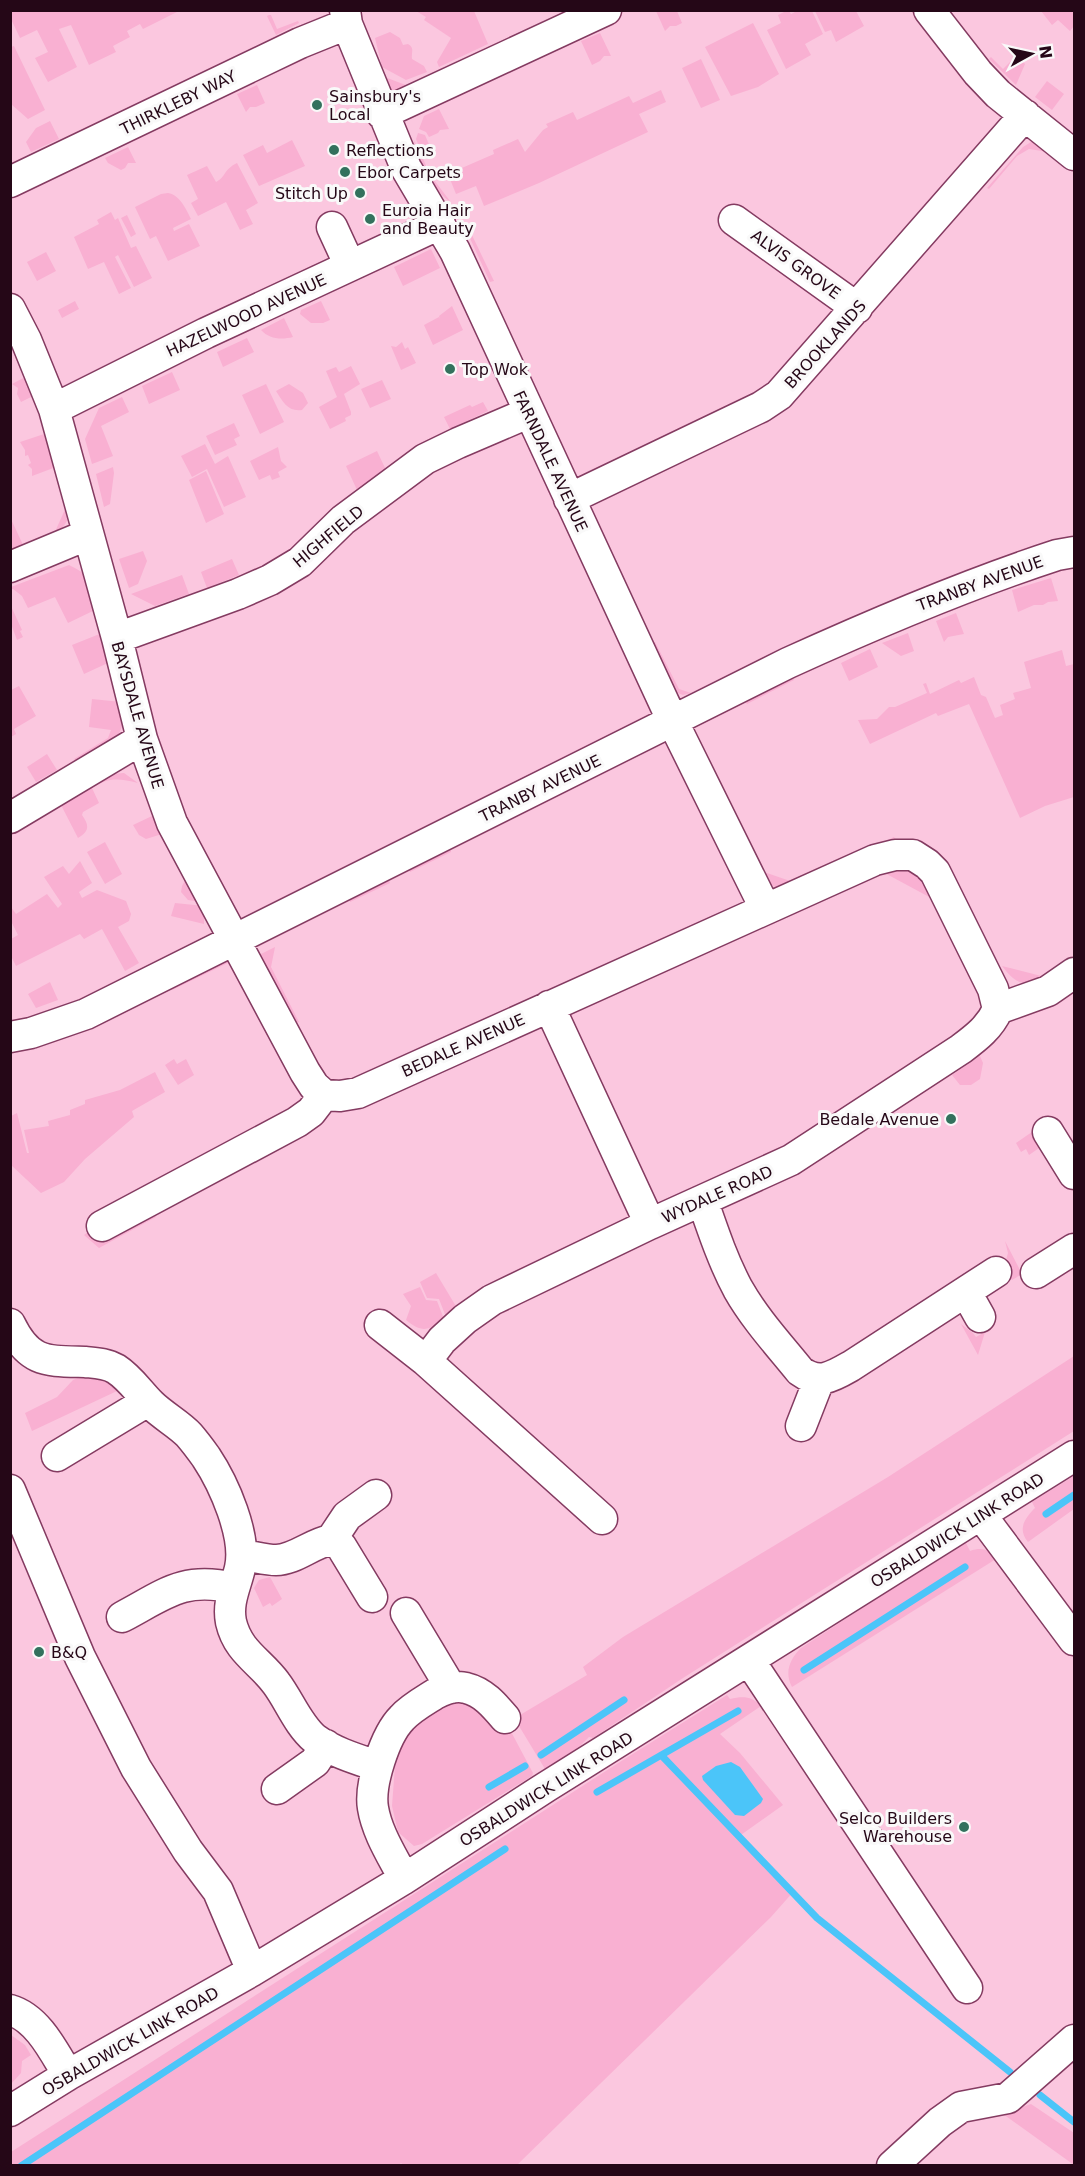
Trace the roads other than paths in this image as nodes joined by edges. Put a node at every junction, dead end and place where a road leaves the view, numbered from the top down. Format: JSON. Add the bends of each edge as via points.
{"nodes":[{"id":1,"x":606,"y":10,"type":"edge"},
{"id":2,"x":928,"y":10,"type":"edge"},
{"id":3,"x":346,"y":17,"type":"edge"},
{"id":4,"x":382,"y":114,"type":"junction"},
{"id":5,"x":1025,"y":115,"type":"junction"},
{"id":6,"x":1074,"y":155,"type":"edge"},
{"id":7,"x":10,"y":182,"type":"edge"},
{"id":8,"x":734,"y":220,"type":"dead end"},
{"id":9,"x":440,"y":224,"type":"junction"},
{"id":10,"x":332,"y":227,"type":"dead end"},
{"id":11,"x":350,"y":266,"type":"junction"},
{"id":12,"x":857,"y":308,"type":"junction"},
{"id":13,"x":10,"y":309,"type":"edge"},
{"id":14,"x":54,"y":409,"type":"junction"},
{"id":15,"x":528,"y":413,"type":"junction"},
{"id":16,"x":569,"y":499,"type":"junction"},
{"id":17,"x":87,"y":535,"type":"junction"},
{"id":18,"x":1074,"y":552,"type":"edge"},
{"id":19,"x":10,"y":567,"type":"edge"},
{"id":20,"x":117,"y":638,"type":"junction"},
{"id":21,"x":673,"y":722,"type":"junction"},
{"id":22,"x":142,"y":739,"type":"junction"},
{"id":23,"x":10,"y":818,"type":"edge"},
{"id":24,"x":765,"y":908,"type":"junction"},
{"id":25,"x":236,"y":940,"type":"junction"},
{"id":26,"x":1074,"y":973,"type":"edge"},
{"id":27,"x":549,"y":1006,"type":"junction"},
{"id":28,"x":998,"y":1009,"type":"junction"},
{"id":29,"x":10,"y":1037,"type":"edge"},
{"id":30,"x":324,"y":1095,"type":"junction"},
{"id":31,"x":1048,"y":1132,"type":"dead end"},
{"id":32,"x":1074,"y":1174,"type":"edge"},
{"id":33,"x":703,"y":1202,"type":"junction"},
{"id":34,"x":650,"y":1224,"type":"junction"},
{"id":35,"x":102,"y":1226,"type":"dead end"},
{"id":36,"x":1074,"y":1249,"type":"edge"},
{"id":37,"x":996,"y":1272,"type":"dead end"},
{"id":38,"x":1036,"y":1273,"type":"dead end"},
{"id":39,"x":10,"y":1324,"type":"edge"},
{"id":40,"x":380,"y":1325,"type":"dead end"},
{"id":41,"x":426,"y":1361,"type":"junction"},
{"id":42,"x":819,"y":1380,"type":"junction"},
{"id":43,"x":148,"y":1401,"type":"junction"},
{"id":44,"x":801,"y":1426,"type":"dead end"},
{"id":45,"x":57,"y":1456,"type":"dead end"},
{"id":46,"x":1074,"y":1456,"type":"edge"},
{"id":47,"x":10,"y":1490,"type":"edge"},
{"id":48,"x":376,"y":1495,"type":"dead end"},
{"id":49,"x":595,"y":1500,"type":"dead end"},
{"id":50,"x":981,"y":1515,"type":"junction"},
{"id":51,"x":331,"y":1540,"type":"junction"},
{"id":52,"x":242,"y":1555,"type":"junction"},
{"id":53,"x":233,"y":1588,"type":"junction"},
{"id":54,"x":372,"y":1597,"type":"dead end"},
{"id":55,"x":406,"y":1613,"type":"dead end"},
{"id":56,"x":122,"y":1617,"type":"dead end"},
{"id":57,"x":1074,"y":1640,"type":"edge"},
{"id":58,"x":749,"y":1660,"type":"junction"},
{"id":59,"x":450,"y":1688,"type":"junction"},
{"id":60,"x":505,"y":1718,"type":"dead end"},
{"id":61,"x":326,"y":1745,"type":"junction"},
{"id":62,"x":377,"y":1766,"type":"junction"},
{"id":63,"x":277,"y":1789,"type":"dead end"},
{"id":64,"x":404,"y":1880,"type":"junction"},
{"id":65,"x":252,"y":1971,"type":"junction"},
{"id":66,"x":967,"y":1988,"type":"dead end"},
{"id":67,"x":10,"y":2010,"type":"edge"},
{"id":68,"x":1074,"y":2040,"type":"edge"},
{"id":69,"x":68,"y":2075,"type":"junction"},
{"id":70,"x":10,"y":2111,"type":"edge"},
{"id":71,"x":892,"y":2166,"type":"edge"}],
"edges":[{"from":1,"to":4,"type":"street"},
{"from":2,"to":5,"type":"street","via":[[978,73]]},
{"from":3,"to":4,"type":"street","name":"FARNDALE AVENUE"},
{"from":3,"to":7,"type":"street","name":"THIRKLEBY WAY","via":[[300,43]]},
{"from":4,"to":9,"type":"street","name":"FARNDALE AVENUE","via":[[406,168]]},
{"from":5,"to":6,"type":"street"},
{"from":5,"to":12,"type":"street","name":"BROOKLANDS"},
{"from":8,"to":12,"type":"street","name":"ALVIS GROVE"},
{"from":9,"to":11,"type":"street","name":"HAZELWOOD AVENUE"},
{"from":9,"to":15,"type":"street","name":"FARNDALE AVENUE"},
{"from":10,"to":11,"type":"street"},
{"from":11,"to":14,"type":"street","name":"HAZELWOOD AVENUE"},
{"from":12,"to":16,"type":"street","name":"BROOKLANDS","via":[[779,395],[761,407]]},
{"from":13,"to":14,"type":"street","name":"BAYSDALE AVENUE"},
{"from":14,"to":17,"type":"street","name":"BAYSDALE AVENUE"},
{"from":15,"to":16,"type":"street","name":"FARNDALE AVENUE"},
{"from":15,"to":20,"type":"street","name":"HIGHFIELD","via":[[425,459],[343,520],[300,562],[270,580]]},
{"from":16,"to":21,"type":"street","name":"FARNDALE AVENUE"},
{"from":17,"to":19,"type":"street"},
{"from":17,"to":20,"type":"street","name":"BAYSDALE AVENUE"},
{"from":18,"to":21,"type":"street","name":"TRANBY AVENUE","via":[[1012,570],[883,620]]},
{"from":20,"to":22,"type":"street","name":"BAYSDALE AVENUE"},
{"from":21,"to":24,"type":"street","name":"FARNDALE AVENUE"},
{"from":21,"to":25,"type":"street","name":"TRANBY AVENUE"},
{"from":22,"to":23,"type":"street"},
{"from":22,"to":25,"type":"street","name":"BAYSDALE AVENUE","via":[[172,823]]},
{"from":24,"to":27,"type":"street","name":"BEDALE AVENUE"},
{"from":24,"to":28,"type":"street","name":"BEDALE AVENUE","via":[[874,860],[913,855],[935,872],[993,989]]},
{"from":25,"to":29,"type":"street","name":"TRANBY AVENUE","via":[[86,1014]]},
{"from":25,"to":30,"type":"street","name":"BAYSDALE AVENUE","via":[[304,1072]]},
{"from":26,"to":28,"type":"street","via":[[1048,991]]},
{"from":27,"to":30,"type":"street","name":"BEDALE AVENUE","via":[[357,1093]]},
{"from":27,"to":34,"type":"street"},
{"from":28,"to":33,"type":"street","name":"WYDALE ROAD","via":[[992,1022],[961,1049],[809,1149]]},
{"from":30,"to":35,"type":"street","via":[[297,1122]]},
{"from":31,"to":32,"type":"street"},
{"from":33,"to":34,"type":"street","name":"WYDALE ROAD"},
{"from":33,"to":42,"type":"street","via":[[738,1290],[800,1371]]},
{"from":34,"to":41,"type":"street","name":"WYDALE ROAD","via":[[492,1300],[442,1340]]},
{"from":36,"to":38,"type":"street"},
{"from":37,"to":42,"type":"street","via":[[973,1305],[826,1380]]},
{"from":39,"to":43,"type":"street","via":[[24,1347],[37,1356],[115,1368]]},
{"from":40,"to":41,"type":"street"},
{"from":41,"to":49,"type":"street"},
{"from":42,"to":44,"type":"street"},
{"from":43,"to":45,"type":"street"},
{"from":43,"to":52,"type":"street","via":[[188,1434],[207,1459],[227,1498]]},
{"from":46,"to":50,"type":"street","name":"OSBALDWICK LINK ROAD"},
{"from":47,"to":65,"type":"street","via":[[80,1657],[136,1768],[218,1891]]},
{"from":48,"to":51,"type":"street","via":[[347,1516]]},
{"from":50,"to":57,"type":"street"},
{"from":50,"to":58,"type":"street","name":"OSBALDWICK LINK ROAD"},
{"from":51,"to":52,"type":"street","via":[[277,1560]]},
{"from":51,"to":54,"type":"street","via":[[341,1546]]},
{"from":52,"to":53,"type":"street"},
{"from":53,"to":56,"type":"street","via":[[208,1583],[184,1586]]},
{"from":53,"to":61,"type":"street","via":[[231,1621],[237,1637],[251,1659],[275,1681],[304,1728]]},
{"from":55,"to":59,"type":"street"},
{"from":58,"to":64,"type":"street","name":"OSBALDWICK LINK ROAD"},
{"from":58,"to":66,"type":"street"},
{"from":59,"to":60,"type":"street","via":[[464,1687],[480,1693]]},
{"from":59,"to":62,"type":"street","via":[[421,1702],[400,1719]]},
{"from":61,"to":62,"type":"street"},
{"from":61,"to":63,"type":"street","via":[[315,1762]]},
{"from":62,"to":64,"type":"street","via":[[373,1808]]},
{"from":64,"to":65,"type":"street","name":"OSBALDWICK LINK ROAD"},
{"from":65,"to":69,"type":"street","name":"OSBALDWICK LINK ROAD"},
{"from":67,"to":69,"type":"street","via":[[22,2014],[35,2026]]},
{"from":68,"to":71,"type":"street","via":[[1008,2098],[961,2107]]},
{"from":69,"to":70,"type":"street","name":"OSBALDWICK LINK ROAD"}]}
